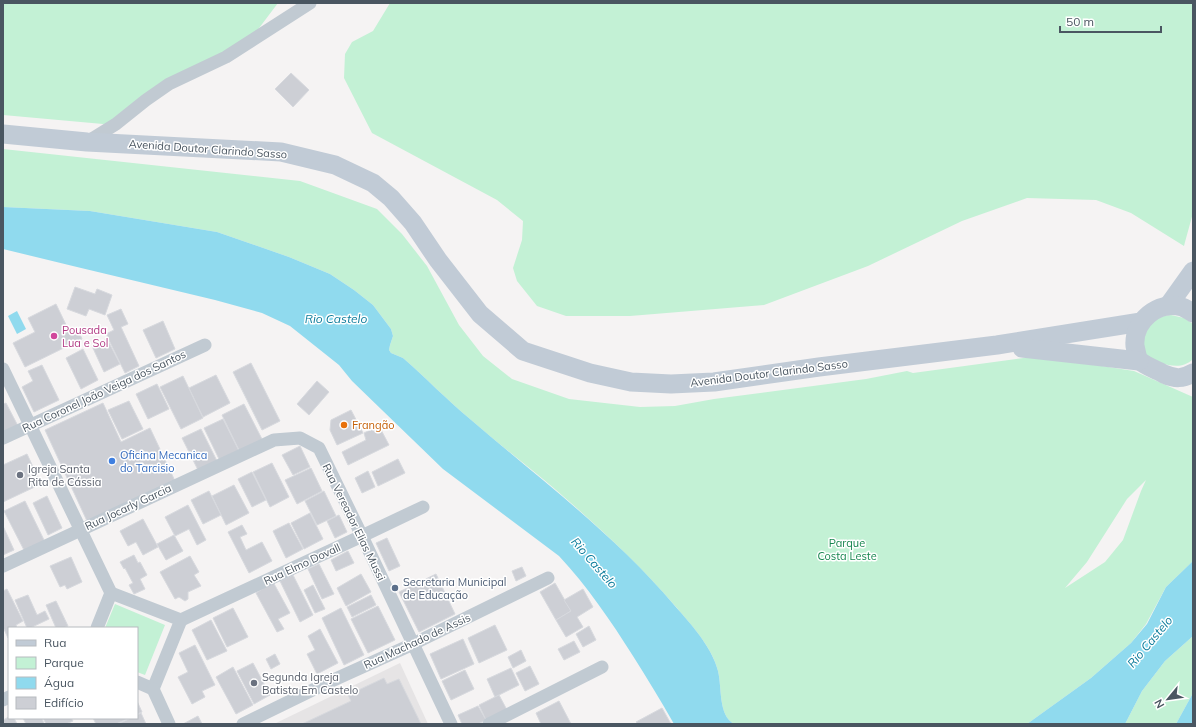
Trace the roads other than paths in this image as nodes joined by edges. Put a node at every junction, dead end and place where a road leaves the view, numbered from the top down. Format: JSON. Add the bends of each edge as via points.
{"nodes":[{"id":1,"x":310,"y":3,"type":"edge"},
{"id":2,"x":3,"y":134,"type":"edge"},
{"id":3,"x":87,"y":142,"type":"junction"},
{"id":4,"x":1193,"y":271,"type":"edge"},
{"id":5,"x":1168,"y":306,"type":"junction"},
{"id":6,"x":1193,"y":313,"type":"edge"},
{"id":7,"x":1141,"y":322,"type":"junction"},
{"id":8,"x":205,"y":345,"type":"dead end"},
{"id":9,"x":997,"y":345,"type":"junction"},
{"id":10,"x":1140,"y":360,"type":"junction"},
{"id":11,"x":3,"y":370,"type":"edge"},
{"id":12,"x":1189,"y":378,"type":"edge"},
{"id":13,"x":31,"y":425,"type":"junction"},
{"id":14,"x":3,"y":438,"type":"edge"},
{"id":15,"x":300,"y":438,"type":"joint"},
{"id":16,"x":423,"y":507,"type":"dead end"},
{"id":17,"x":80,"y":529,"type":"junction"},
{"id":18,"x":362,"y":536,"type":"junction"},
{"id":19,"x":3,"y":566,"type":"edge"},
{"id":20,"x":548,"y":578,"type":"dead end"},
{"id":21,"x":111,"y":593,"type":"junction"},
{"id":22,"x":181,"y":620,"type":"junction"},
{"id":23,"x":97,"y":627,"type":"edge"},
{"id":24,"x":413,"y":644,"type":"junction"},
{"id":25,"x":602,"y":667,"type":"dead end"},
{"id":26,"x":138,"y":682,"type":"edge"},
{"id":27,"x":154,"y":689,"type":"junction"},
{"id":28,"x":169,"y":724,"type":"edge"},
{"id":29,"x":243,"y":724,"type":"edge"},
{"id":30,"x":451,"y":724,"type":"edge"},
{"id":31,"x":489,"y":724,"type":"edge"}],
"edges":[{"from":1,"to":3,"type":"street","via":[[226,58],[169,84],[116,124]]},
{"from":2,"to":3,"type":"main road","name":"Avenida Doutor Clarindo Sasso"},
{"from":3,"to":9,"type":"main road","name":"Avenida Doutor Clarindo Sasso","via":[[281,152],[335,166],[373,184],[391,198],[413,223],[480,314],[523,351],[590,374],[631,382],[714,382]]},
{"from":4,"to":5,"type":"main road"},
{"from":5,"to":6,"type":"main road","via":[[1181,307]]},
{"from":5,"to":7,"type":"main road","via":[[1157,308]]},
{"from":7,"to":9,"type":"main road","name":"Avenida Doutor Clarindo Sasso"},
{"from":7,"to":10,"type":"main road","via":[[1135,341]]},
{"from":8,"to":13,"type":"street","name":"Rua Coronel João Veiga dos Santos"},
{"from":9,"to":10,"type":"main road","name":"Avenida Doutor Clarindo Sasso"},
{"from":10,"to":12,"type":"main road","name":"Avenida Doutor Clarindo Sasso","via":[[1166,375]]},
{"from":11,"to":13,"type":"street"},
{"from":13,"to":14,"type":"street","name":"Rua Coronel João Veiga dos Santos"},
{"from":13,"to":17,"type":"street"},
{"from":15,"to":17,"type":"street","name":"Rua Jocarly Garcia","via":[[274,440]]},
{"from":15,"to":18,"type":"street","name":"Rua Vereador Elias Mussi","via":[[319,448]]},
{"from":16,"to":18,"type":"street","name":"Rua Elmo Dovall"},
{"from":17,"to":19,"type":"street","name":"Rua Jocarly Garcia"},
{"from":17,"to":21,"type":"street"},
{"from":18,"to":22,"type":"street","name":"Rua Elmo Dovall"},
{"from":18,"to":24,"type":"street","name":"Rua Vereador Elias Mussi"},
{"from":20,"to":24,"type":"street","name":"Rua Machado de Assis"},
{"from":21,"to":22,"type":"street"},
{"from":21,"to":23,"type":"street"},
{"from":22,"to":27,"type":"street"},
{"from":24,"to":29,"type":"street","name":"Rua Machado de Assis"},
{"from":24,"to":30,"type":"street","name":"Rua Vereador Elias Mussi"},
{"from":25,"to":31,"type":"street"},
{"from":26,"to":27,"type":"street"},
{"from":27,"to":28,"type":"street"}]}
